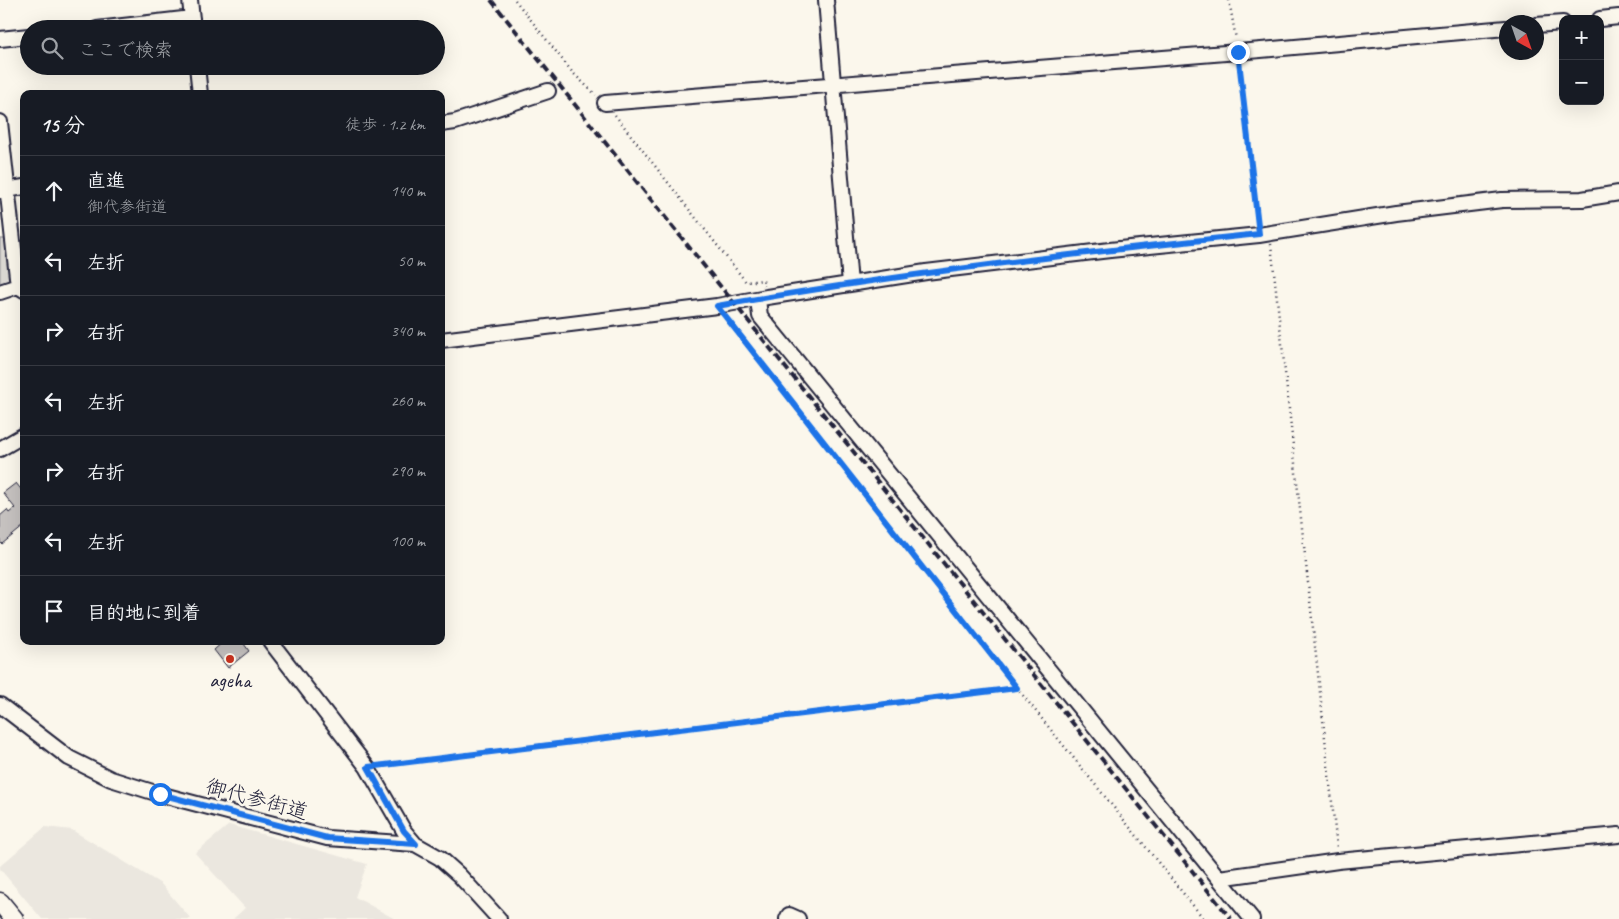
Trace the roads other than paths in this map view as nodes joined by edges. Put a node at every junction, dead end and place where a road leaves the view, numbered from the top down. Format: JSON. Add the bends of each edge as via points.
{"nodes":[{"id":1,"x":190,"y":0,"type":"edge"},
{"id":2,"x":826,"y":0,"type":"edge"},
{"id":3,"x":1619,"y":17,"type":"edge"},
{"id":4,"x":1604,"y":19,"type":"edge"},
{"id":5,"x":192,"y":20,"type":"edge"},
{"id":6,"x":1559,"y":22,"type":"edge"},
{"id":7,"x":1544,"y":24,"type":"edge"},
{"id":8,"x":1499,"y":29,"type":"edge"},
{"id":9,"x":20,"y":37,"type":"edge"},
{"id":10,"x":0,"y":39,"type":"edge"},
{"id":11,"x":198,"y":75,"type":"edge"},
{"id":12,"x":833,"y":84,"type":"junction"},
{"id":13,"x":200,"y":90,"type":"edge"},
{"id":14,"x":548,"y":91,"type":"dead end"},
{"id":15,"x":605,"y":103,"type":"road end"},
{"id":16,"x":0,"y":122,"type":"edge"},
{"id":17,"x":445,"y":123,"type":"edge"},
{"id":18,"x":20,"y":189,"type":"edge"},
{"id":19,"x":4,"y":191,"type":"edge"},
{"id":20,"x":1619,"y":193,"type":"edge"},
{"id":21,"x":20,"y":282,"type":"edge"},
{"id":22,"x":850,"y":284,"type":"junction"},
{"id":23,"x":20,"y":288,"type":"edge"},
{"id":24,"x":0,"y":292,"type":"edge"},
{"id":25,"x":762,"y":298,"type":"junction"},
{"id":26,"x":445,"y":340,"type":"edge"},
{"id":27,"x":20,"y":437,"type":"edge"},
{"id":28,"x":2,"y":444,"type":"edge"},
{"id":29,"x":274,"y":645,"type":"edge"},
{"id":30,"x":0,"y":705,"type":"edge"},
{"id":31,"x":1619,"y":835,"type":"edge"},
{"id":32,"x":416,"y":844,"type":"junction"},
{"id":33,"x":1219,"y":878,"type":"junction"},
{"id":34,"x":0,"y":902,"type":"edge"},
{"id":35,"x":14,"y":919,"type":"edge"},
{"id":36,"x":499,"y":919,"type":"edge"},
{"id":37,"x":786,"y":919,"type":"edge"},
{"id":38,"x":798,"y":919,"type":"edge"},
{"id":39,"x":1252,"y":919,"type":"edge"}],
"edges":[{"from":1,"to":5,"type":"street"},
{"from":2,"to":12,"type":"street"},
{"from":3,"to":4,"type":"street"},
{"from":6,"to":7,"type":"street"},
{"from":8,"to":12,"type":"street"},
{"from":9,"to":10,"type":"street"},
{"from":11,"to":13,"type":"street"},
{"from":12,"to":15,"type":"street"},
{"from":12,"to":22,"type":"street"},
{"from":14,"to":17,"type":"street"},
{"from":16,"to":19,"type":"street"},
{"from":18,"to":19,"type":"street"},
{"from":19,"to":21,"type":"street"},
{"from":20,"to":22,"type":"street","via":[[1582,199],[1502,200],[1265,234],[1100,251]]},
{"from":22,"to":25,"type":"street"},
{"from":23,"to":24,"type":"street"},
{"from":25,"to":26,"type":"street"},
{"from":25,"to":33,"type":"street","via":[[760,316]]},
{"from":27,"to":28,"type":"street"},
{"from":29,"to":32,"type":"street","via":[[368,767],[404,831]]},
{"from":30,"to":32,"type":"street","name":"御代参街道","via":[[68,758],[111,779],[327,838]]},
{"from":31,"to":33,"type":"street","via":[[1338,861]]},
{"from":32,"to":36,"type":"street","name":"御代参街道","via":[[440,858],[459,875]]},
{"from":33,"to":39,"type":"street"},
{"from":34,"to":35,"type":"main road"},
{"from":37,"to":38,"type":"street","via":[[789,915]]}]}
